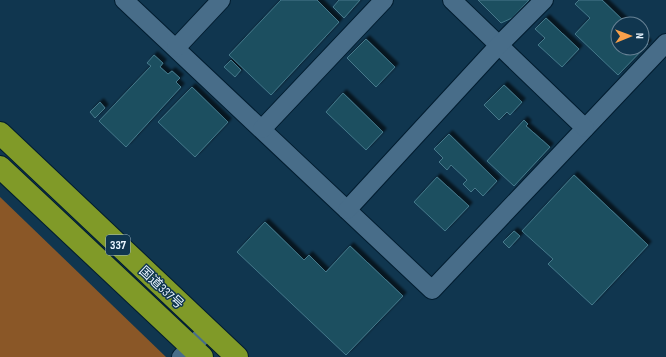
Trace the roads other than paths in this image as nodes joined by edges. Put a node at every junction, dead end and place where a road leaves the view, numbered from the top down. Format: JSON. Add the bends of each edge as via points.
{"nodes":[{"id":1,"x":124,"y":0,"type":"edge"},
{"id":2,"x":221,"y":0,"type":"edge"},
{"id":3,"x":384,"y":0,"type":"edge"},
{"id":4,"x":452,"y":0,"type":"edge"},
{"id":5,"x":544,"y":0,"type":"edge"},
{"id":6,"x":666,"y":43,"type":"edge"},
{"id":7,"x":499,"y":45,"type":"junction"},
{"id":8,"x":176,"y":48,"type":"junction"},
{"id":9,"x":585,"y":128,"type":"junction"},
{"id":10,"x":262,"y":129,"type":"junction"},
{"id":11,"x":0,"y":133,"type":"edge"},
{"id":12,"x":0,"y":167,"type":"edge"},
{"id":13,"x":347,"y":210,"type":"junction"},
{"id":14,"x":208,"y":330,"type":"junction"},
{"id":15,"x":192,"y":354,"type":"edge"},
{"id":16,"x":237,"y":357,"type":"edge"}],
"edges":[{"from":1,"to":8,"type":"street"},
{"from":2,"to":8,"type":"street"},
{"from":3,"to":10,"type":"street"},
{"from":4,"to":7,"type":"street"},
{"from":5,"to":7,"type":"street"},
{"from":6,"to":9,"type":"street"},
{"from":7,"to":9,"type":"street"},
{"from":7,"to":13,"type":"street"},
{"from":8,"to":10,"type":"street"},
{"from":9,"to":13,"type":"street","via":[[432,290]]},
{"from":10,"to":13,"type":"street"},
{"from":11,"to":14,"type":"highway","name":"国道337号","number":"337"},
{"from":12,"to":15,"type":"highway","name":"国道337号","number":"337"},
{"from":14,"to":15,"type":"street"},
{"from":14,"to":16,"type":"highway","name":"国道337号","number":"337"}]}
